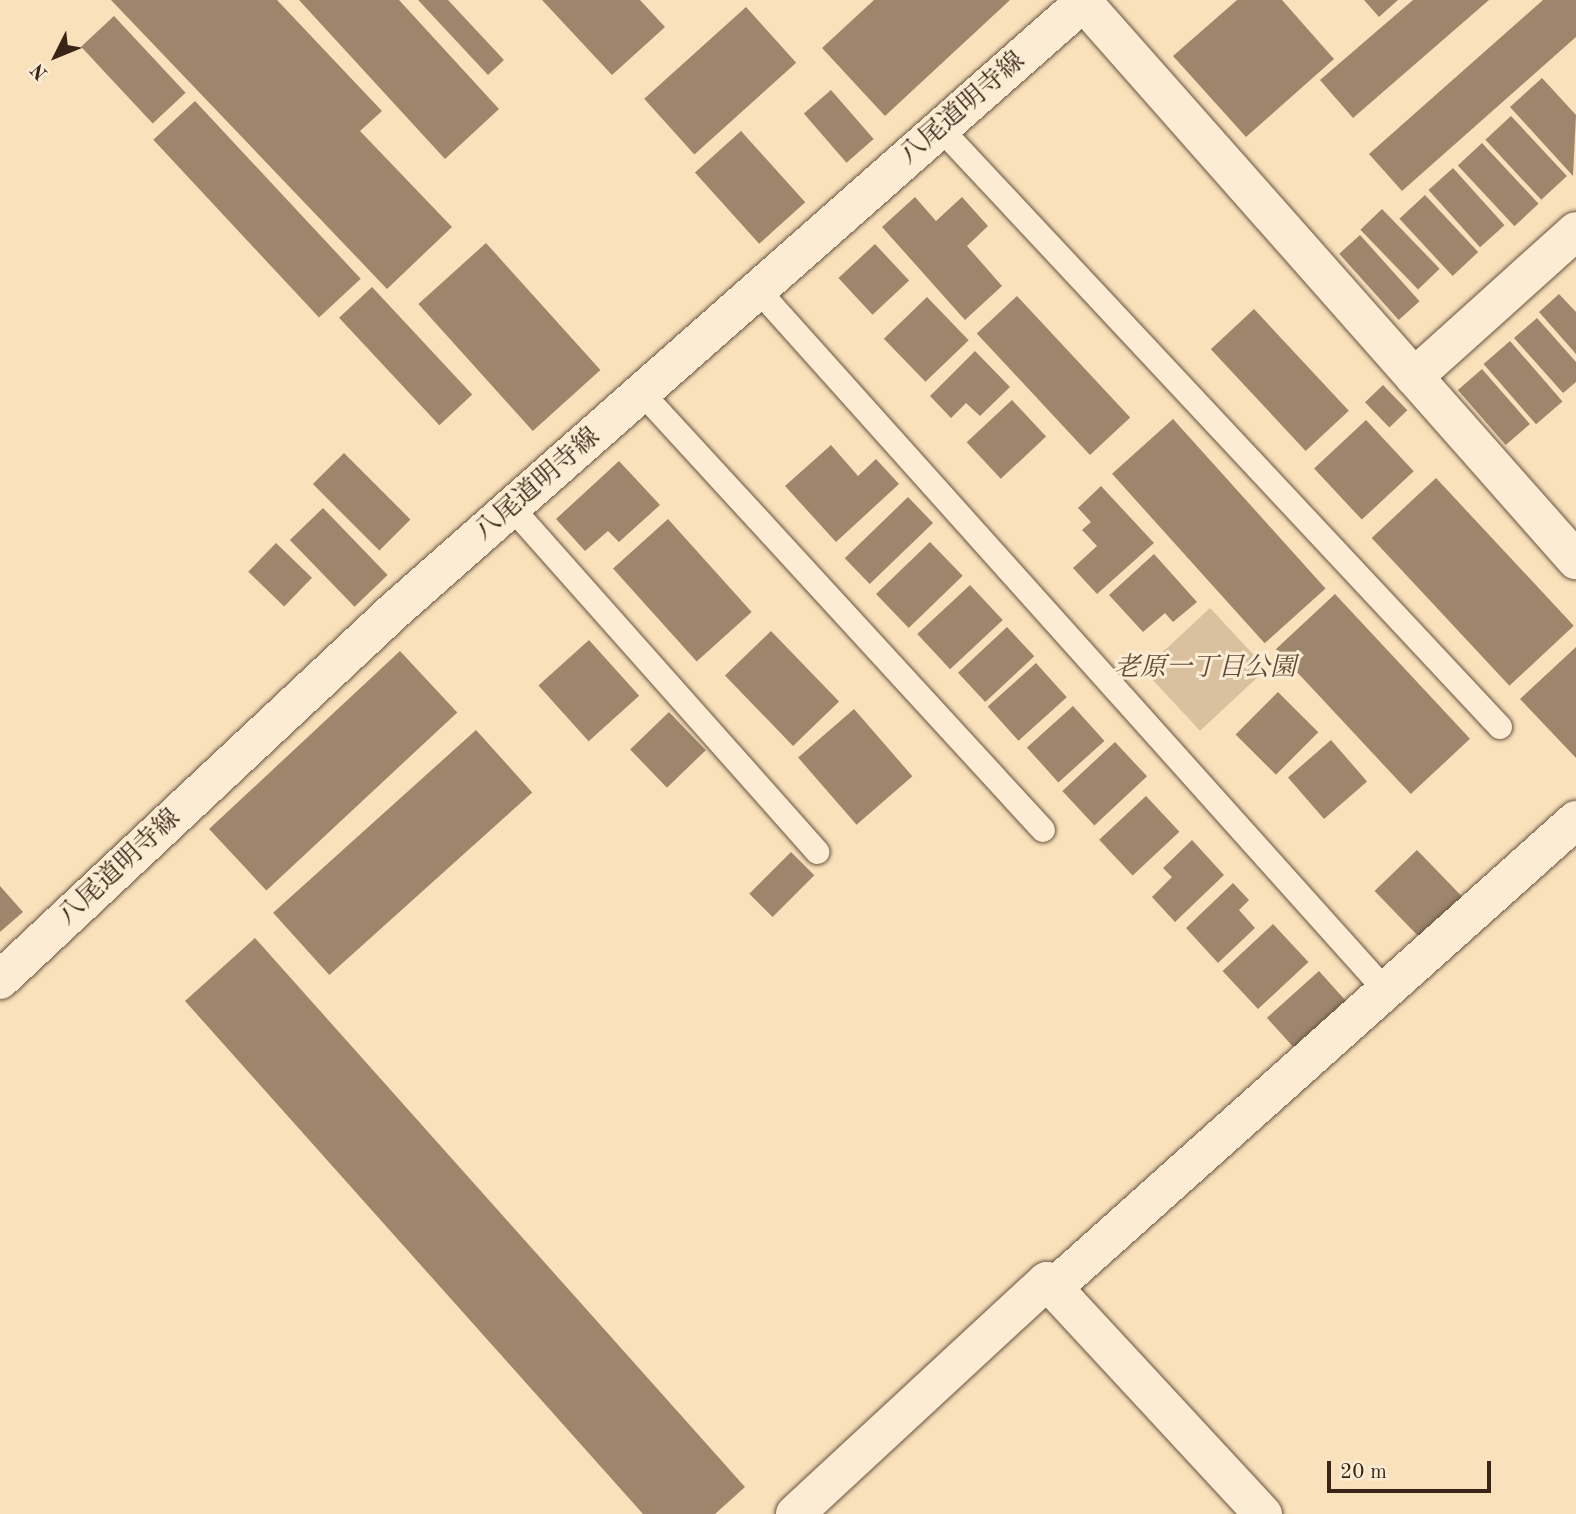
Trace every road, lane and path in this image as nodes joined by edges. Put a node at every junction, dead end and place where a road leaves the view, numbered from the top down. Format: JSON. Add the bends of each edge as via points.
{"nodes":[{"id":1,"x":1084,"y":1,"type":"edge"},
{"id":2,"x":940,"y":128,"type":"junction"},
{"id":3,"x":1576,"y":231,"type":"edge"},
{"id":4,"x":758,"y":290,"type":"junction"},
{"id":5,"x":1414,"y":377,"type":"junction"},
{"id":6,"x":642,"y":393,"type":"junction"},
{"id":7,"x":512,"y":508,"type":"junction"},
{"id":8,"x":1576,"y":561,"type":"edge"},
{"id":9,"x":1500,"y":727,"type":"dead end"},
{"id":10,"x":1576,"y":820,"type":"edge"},
{"id":11,"x":1043,"y":830,"type":"dead end"},
{"id":12,"x":817,"y":852,"type":"dead end"},
{"id":13,"x":0,"y":980,"type":"edge"},
{"id":14,"x":1386,"y":991,"type":"junction"},
{"id":15,"x":1053,"y":1289,"type":"junction"},
{"id":16,"x":795,"y":1514,"type":"edge"},
{"id":17,"x":1263,"y":1514,"type":"edge"}],
"edges":[{"from":1,"to":2,"type":"street","name":"八尾道明寺線"},
{"from":1,"to":5,"type":"street"},
{"from":2,"to":4,"type":"street","name":"八尾道明寺線"},
{"from":2,"to":9,"type":"lane"},
{"from":3,"to":5,"type":"street"},
{"from":4,"to":6,"type":"street","name":"八尾道明寺線"},
{"from":4,"to":14,"type":"lane"},
{"from":5,"to":8,"type":"street"},
{"from":6,"to":7,"type":"street","name":"八尾道明寺線"},
{"from":6,"to":11,"type":"lane"},
{"from":7,"to":12,"type":"lane"},
{"from":7,"to":13,"type":"street","name":"八尾道明寺線"},
{"from":10,"to":14,"type":"street"},
{"from":14,"to":15,"type":"street"},
{"from":15,"to":16,"type":"street","via":[[1047,1281]]},
{"from":15,"to":17,"type":"street"}]}
